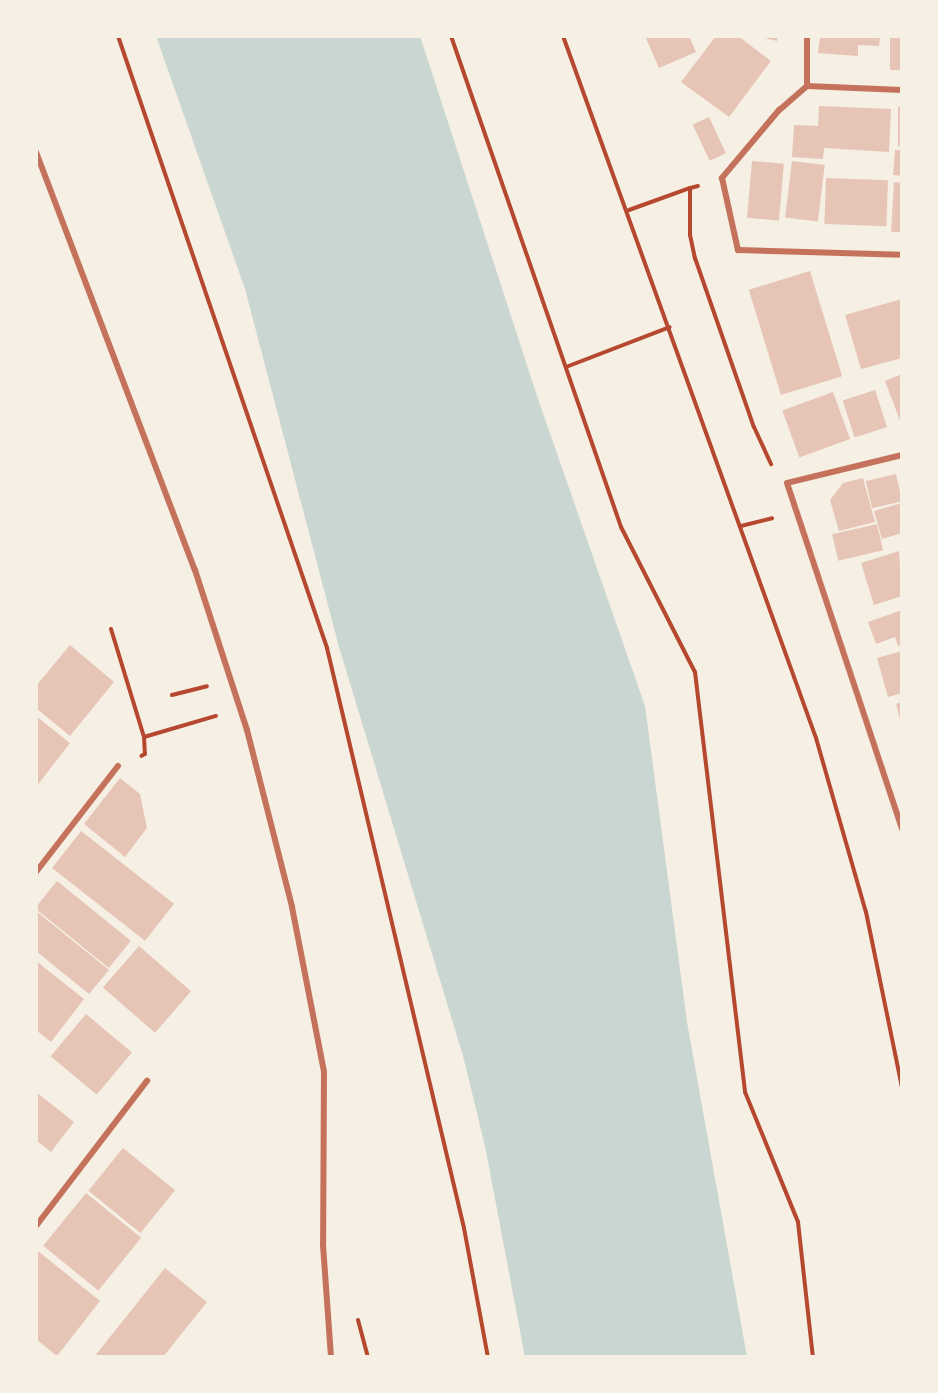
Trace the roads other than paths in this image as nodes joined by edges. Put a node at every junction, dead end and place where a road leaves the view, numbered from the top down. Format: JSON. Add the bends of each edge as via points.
{"nodes":[{"id":1,"x":807,"y":36,"type":"edge"},
{"id":2,"x":807,"y":86,"type":"junction"},
{"id":3,"x":902,"y":90,"type":"edge"},
{"id":4,"x":36,"y":152,"type":"edge"},
{"id":5,"x":902,"y":255,"type":"edge"},
{"id":6,"x":902,"y":454,"type":"edge"},
{"id":7,"x":118,"y":766,"type":"road end"},
{"id":8,"x":902,"y":830,"type":"edge"},
{"id":9,"x":36,"y":872,"type":"edge"},
{"id":10,"x":147,"y":1081,"type":"dead end"},
{"id":11,"x":36,"y":1226,"type":"edge"},
{"id":12,"x":331,"y":1357,"type":"edge"}],
"edges":[{"from":1,"to":2,"type":"street"},
{"from":2,"to":3,"type":"street"},
{"from":2,"to":5,"type":"street","via":[[779,110],[722,178],[738,250]]},
{"from":4,"to":12,"type":"street","via":[[195,570],[240,708],[292,907],[324,1072],[322,1245]]},
{"from":6,"to":8,"type":"street","via":[[787,483]]},
{"from":7,"to":9,"type":"street"},
{"from":10,"to":11,"type":"street"}]}
